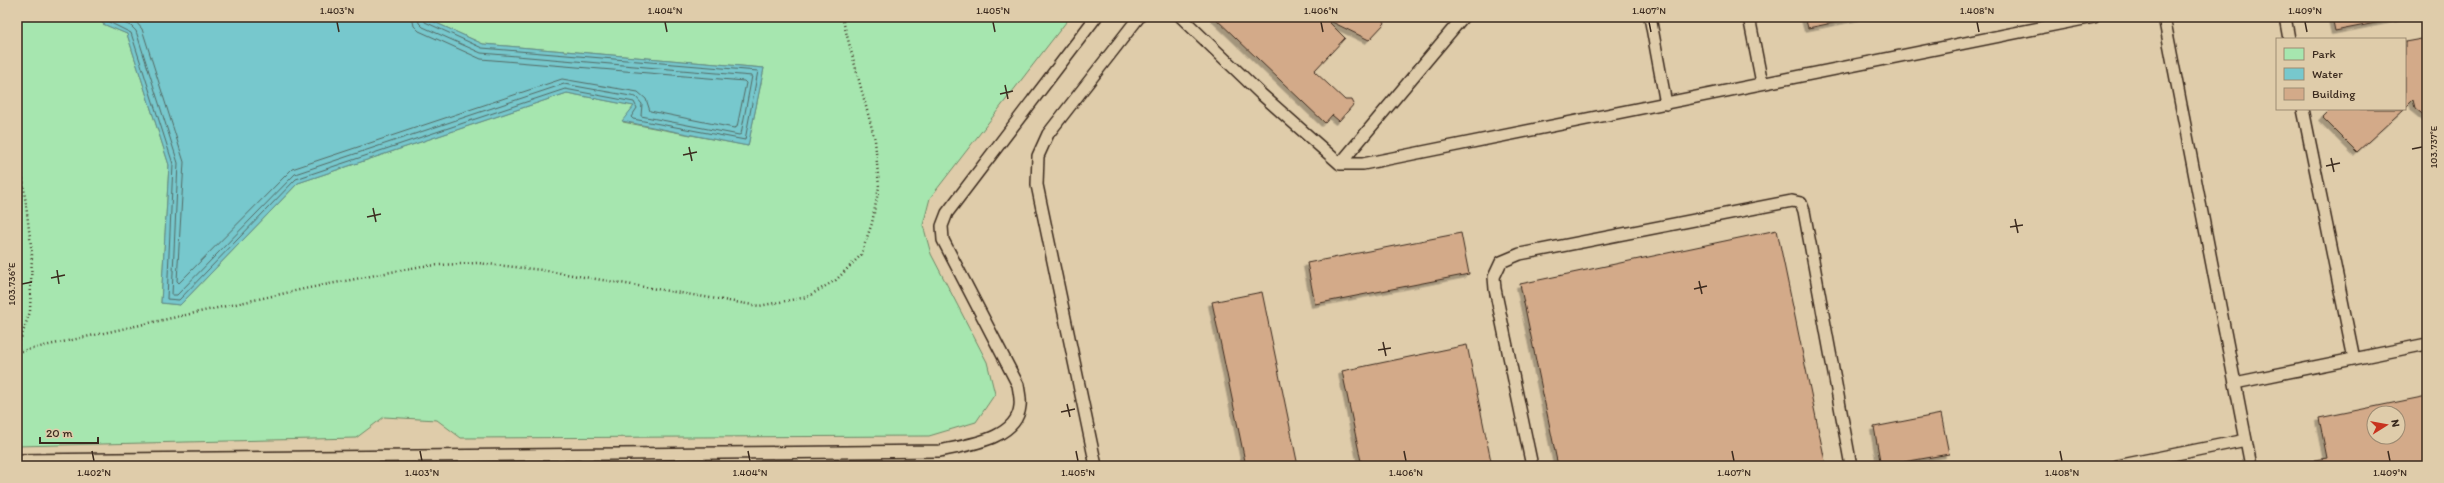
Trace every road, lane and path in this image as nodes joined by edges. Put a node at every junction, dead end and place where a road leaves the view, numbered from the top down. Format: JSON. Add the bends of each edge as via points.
{"nodes":[{"id":1,"x":842,"y":17,"type":"edge"},
{"id":2,"x":1096,"y":17,"type":"edge"},
{"id":3,"x":1139,"y":17,"type":"edge"},
{"id":4,"x":1181,"y":17,"type":"edge"},
{"id":5,"x":1463,"y":17,"type":"edge"},
{"id":6,"x":1650,"y":17,"type":"edge"},
{"id":7,"x":1749,"y":17,"type":"edge"},
{"id":8,"x":2094,"y":17,"type":"edge"},
{"id":9,"x":2164,"y":17,"type":"edge"},
{"id":10,"x":2285,"y":17,"type":"edge"},
{"id":11,"x":2289,"y":38,"type":"edge"},
{"id":12,"x":1762,"y":83,"type":"junction"},
{"id":13,"x":1666,"y":104,"type":"junction"},
{"id":14,"x":2303,"y":110,"type":"edge"},
{"id":15,"x":17,"y":131,"type":"edge"},
{"id":16,"x":1340,"y":164,"type":"junction"},
{"id":17,"x":2427,"y":344,"type":"edge"},
{"id":18,"x":17,"y":350,"type":"edge"},
{"id":19,"x":2354,"y":359,"type":"junction"},
{"id":20,"x":2235,"y":382,"type":"junction"},
{"id":21,"x":2246,"y":440,"type":"junction"},
{"id":22,"x":17,"y":460,"type":"edge"},
{"id":23,"x":1096,"y":466,"type":"edge"},
{"id":24,"x":1532,"y":466,"type":"edge"},
{"id":25,"x":1851,"y":466,"type":"edge"},
{"id":26,"x":2117,"y":466,"type":"edge"},
{"id":27,"x":2251,"y":466,"type":"edge"}],
"edges":[{"from":1,"to":18,"type":"path","via":[[875,140],[879,187],[872,223],[861,255],[836,280],[807,297],[759,306],[542,270],[478,263],[422,266]]},
{"from":2,"to":22,"type":"lane","via":[[947,212],[942,226],[943,240],[1018,385],[1020,407],[1013,425],[992,438],[940,451]]},
{"from":3,"to":23,"type":"lane","via":[[1048,134],[1038,156],[1037,185]]},
{"from":4,"to":16,"type":"lane","via":[[1261,94]]},
{"from":5,"to":16,"type":"lane"},
{"from":6,"to":13,"type":"lane"},
{"from":7,"to":12,"type":"lane"},
{"from":8,"to":12,"type":"lane"},
{"from":9,"to":20,"type":"lane"},
{"from":10,"to":11,"type":"lane"},
{"from":12,"to":13,"type":"lane"},
{"from":13,"to":16,"type":"lane","via":[[1363,164]]},
{"from":14,"to":19,"type":"lane"},
{"from":15,"to":18,"type":"path","via":[[32,254],[30,312]]},
{"from":17,"to":19,"type":"lane"},
{"from":19,"to":20,"type":"lane"},
{"from":20,"to":21,"type":"lane"},
{"from":21,"to":26,"type":"lane"},
{"from":21,"to":27,"type":"lane"},
{"from":24,"to":25,"type":"lane","via":[[1495,289],[1494,277],[1501,262],[1520,254],[1792,201],[1801,203],[1804,211]]}]}
